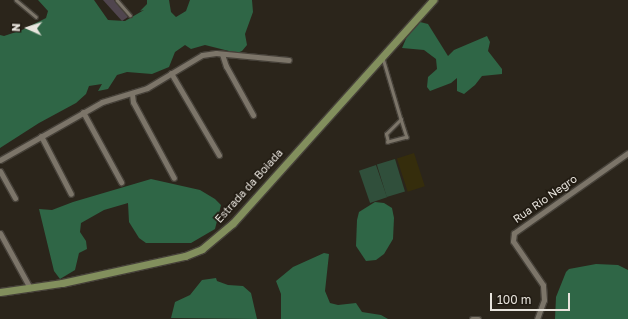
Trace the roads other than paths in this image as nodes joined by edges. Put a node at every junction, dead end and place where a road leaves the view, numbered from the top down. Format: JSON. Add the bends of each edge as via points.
{"nodes":[{"id":1,"x":16,"y":0,"type":"edge"},
{"id":2,"x":117,"y":0,"type":"edge"},
{"id":3,"x":434,"y":0,"type":"edge"},
{"id":4,"x":130,"y":15,"type":"dead end"},
{"id":5,"x":36,"y":18,"type":"dead end"},
{"id":6,"x":222,"y":54,"type":"junction"},
{"id":7,"x":382,"y":56,"type":"junction"},
{"id":8,"x":289,"y":60,"type":"dead end"},
{"id":9,"x":171,"y":73,"type":"junction"},
{"id":10,"x":132,"y":94,"type":"junction"},
{"id":11,"x":83,"y":112,"type":"junction"},
{"id":12,"x":253,"y":115,"type":"dead end"},
{"id":13,"x":401,"y":119,"type":"junction"},
{"id":14,"x":41,"y":136,"type":"junction"},
{"id":15,"x":628,"y":153,"type":"edge"},
{"id":16,"x":219,"y":155,"type":"dead end"},
{"id":17,"x":0,"y":160,"type":"edge"},
{"id":18,"x":0,"y":171,"type":"edge"},
{"id":19,"x":174,"y":178,"type":"dead end"},
{"id":20,"x":121,"y":182,"type":"dead end"},
{"id":21,"x":71,"y":194,"type":"dead end"},
{"id":22,"x":15,"y":198,"type":"dead end"},
{"id":23,"x":0,"y":233,"type":"edge"},
{"id":24,"x":30,"y":288,"type":"junction"},
{"id":25,"x":0,"y":292,"type":"edge"},
{"id":26,"x":472,"y":319,"type":"edge"},
{"id":27,"x":478,"y":319,"type":"edge"},
{"id":28,"x":537,"y":319,"type":"edge"}],
"edges":[{"from":1,"to":5,"type":"lane"},
{"from":2,"to":4,"type":"lane"},
{"from":3,"to":7,"type":"main road","name":"Estrada da Boiada"},
{"from":6,"to":8,"type":"street"},
{"from":6,"to":9,"type":"street","via":[[202,55]]},
{"from":6,"to":12,"type":"street"},
{"from":7,"to":13,"type":"lane"},
{"from":7,"to":24,"type":"main road","name":"Estrada da Boiada","via":[[233,223],[202,249],[185,256]]},
{"from":9,"to":10,"type":"street"},
{"from":9,"to":16,"type":"street"},
{"from":10,"to":11,"type":"street","via":[[108,99]]},
{"from":10,"to":19,"type":"street","via":[[133,102]]},
{"from":11,"to":14,"type":"street"},
{"from":11,"to":20,"type":"street"},
{"from":13,"to":13,"type":"lane","via":[[386,134],[388,142],[407,137]]},
{"from":14,"to":17,"type":"street"},
{"from":14,"to":21,"type":"street"},
{"from":15,"to":28,"type":"street","name":"Rua Rio Negro","via":[[514,233],[513,241],[543,285],[544,300]]},
{"from":18,"to":22,"type":"street"},
{"from":23,"to":24,"type":"street"},
{"from":24,"to":25,"type":"main road","name":"Estrada da Boiada"},
{"from":26,"to":27,"type":"street"}]}
